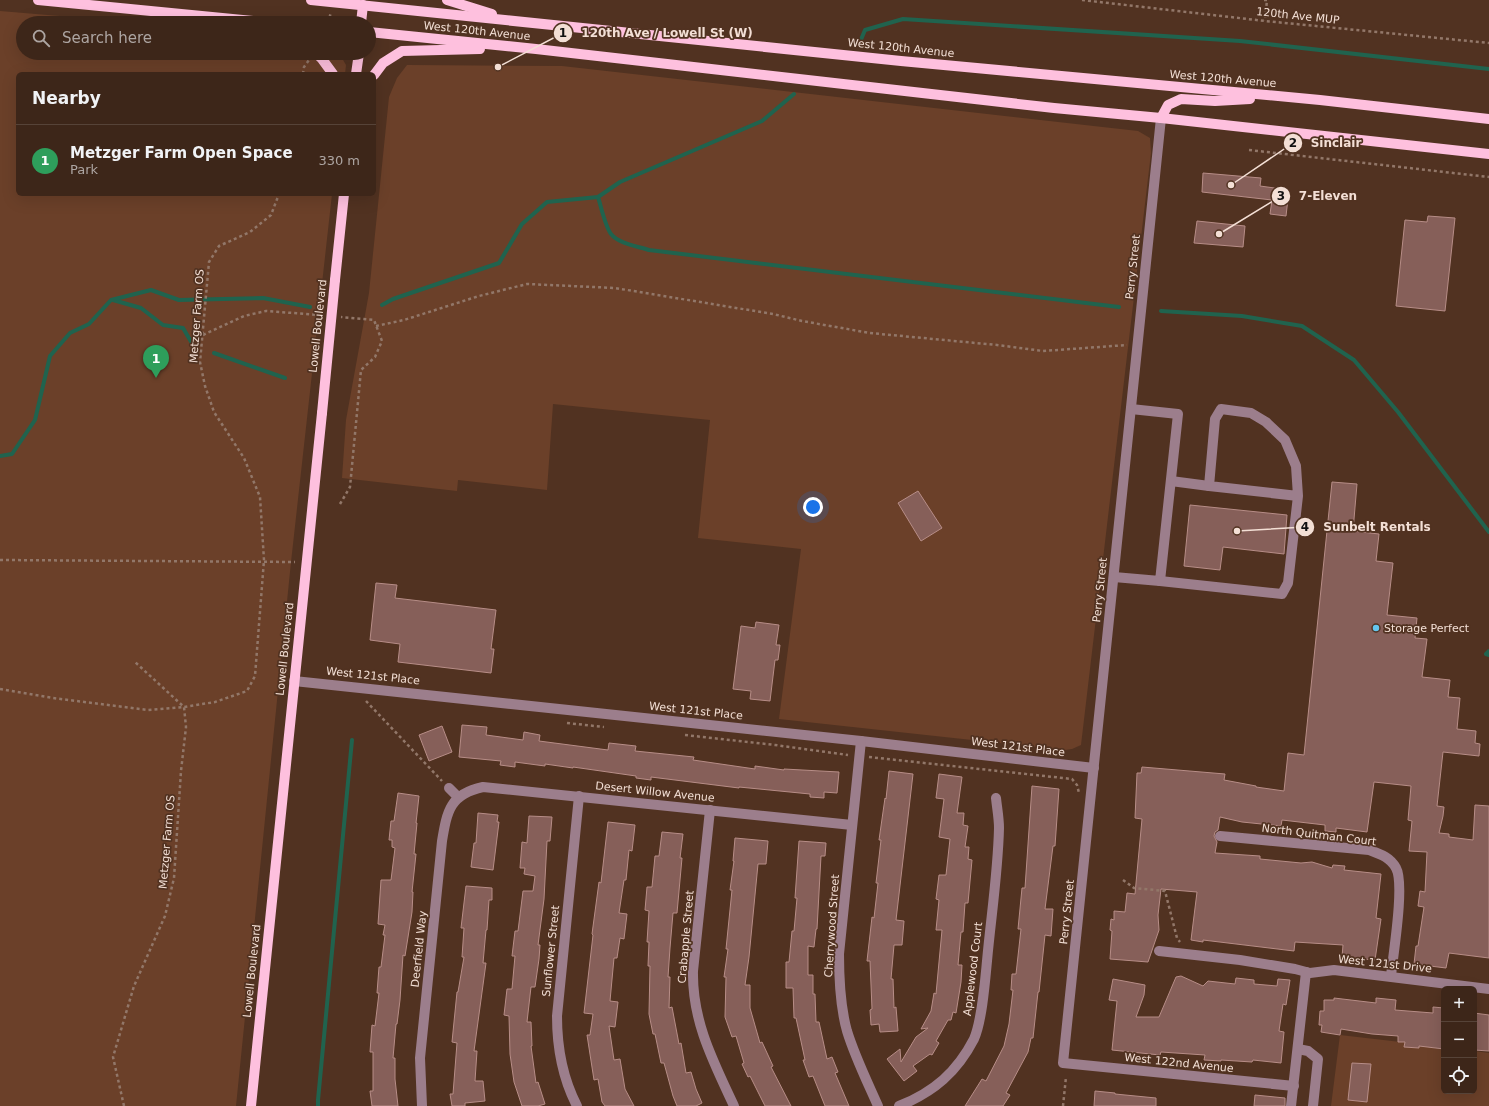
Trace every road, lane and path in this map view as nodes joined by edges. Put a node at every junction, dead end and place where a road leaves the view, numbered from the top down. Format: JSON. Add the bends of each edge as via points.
{"nodes":[{"id":1,"x":38,"y":0,"type":"edge"},
{"id":2,"x":310,"y":0,"type":"edge"},
{"id":3,"x":447,"y":0,"type":"edge"},
{"id":4,"x":1082,"y":0,"type":"edge"},
{"id":5,"x":1264,"y":0,"type":"edge"},
{"id":6,"x":1267,"y":0,"type":"edge"},
{"id":7,"x":363,"y":3,"type":"edge"},
{"id":8,"x":197,"y":16,"type":"edge"},
{"id":9,"x":362,"y":16,"type":"edge"},
{"id":10,"x":1265,"y":20,"type":"junction"},
{"id":11,"x":511,"y":21,"type":"junction"},
{"id":12,"x":376,"y":33,"type":"edge"},
{"id":13,"x":1489,"y":43,"type":"edge"},
{"id":14,"x":536,"y":49,"type":"junction"},
{"id":15,"x":309,"y":60,"type":"edge"},
{"id":16,"x":323,"y":60,"type":"edge"},
{"id":17,"x":358,"y":60,"type":"edge"},
{"id":18,"x":303,"y":72,"type":"edge"},
{"id":19,"x":331,"y":72,"type":"edge"},
{"id":20,"x":356,"y":72,"type":"edge"},
{"id":21,"x":376,"y":72,"type":"edge"},
{"id":22,"x":1282,"y":97,"type":"junction"},
{"id":23,"x":1161,"y":118,"type":"junction"},
{"id":24,"x":1489,"y":119,"type":"edge"},
{"id":25,"x":1250,"y":150,"type":"dead end"},
{"id":26,"x":1489,"y":154,"type":"edge"},
{"id":27,"x":1489,"y":177,"type":"edge"},
{"id":28,"x":278,"y":196,"type":"edge"},
{"id":29,"x":344,"y":196,"type":"edge"},
{"id":30,"x":376,"y":326,"type":"dead end"},
{"id":31,"x":1137,"y":345,"type":"junction"},
{"id":32,"x":1131,"y":409,"type":"junction"},
{"id":33,"x":1171,"y":481,"type":"junction"},
{"id":34,"x":1209,"y":486,"type":"junction"},
{"id":35,"x":1298,"y":496,"type":"junction"},
{"id":36,"x":0,"y":560,"type":"edge"},
{"id":37,"x":264,"y":562,"type":"junction"},
{"id":38,"x":306,"y":562,"type":"junction"},
{"id":39,"x":1114,"y":577,"type":"junction"},
{"id":40,"x":1160,"y":581,"type":"junction"},
{"id":41,"x":135,"y":662,"type":"dead end"},
{"id":42,"x":294,"y":681,"type":"junction"},
{"id":43,"x":0,"y":689,"type":"edge"},
{"id":44,"x":359,"y":701,"type":"dead end"},
{"id":45,"x":366,"y":701,"type":"junction"},
{"id":46,"x":374,"y":702,"type":"dead end"},
{"id":47,"x":184,"y":707,"type":"junction"},
{"id":48,"x":563,"y":722,"type":"dead end"},
{"id":49,"x":608,"y":727,"type":"dead end"},
{"id":50,"x":683,"y":735,"type":"dead end"},
{"id":51,"x":861,"y":741,"type":"junction"},
{"id":52,"x":860,"y":756,"type":"junction"},
{"id":53,"x":1094,"y":768,"type":"junction"},
{"id":54,"x":449,"y":788,"type":"joint"},
{"id":55,"x":1091,"y":793,"type":"junction"},
{"id":56,"x":579,"y":796,"type":"junction"},
{"id":57,"x":458,"y":797,"type":"junction"},
{"id":58,"x":996,"y":798,"type":"dead end"},
{"id":59,"x":710,"y":810,"type":"junction"},
{"id":60,"x":852,"y":825,"type":"junction"},
{"id":61,"x":1220,"y":836,"type":"dead end"},
{"id":62,"x":1123,"y":880,"type":"dead end"},
{"id":63,"x":1181,"y":944,"type":"dead end"},
{"id":64,"x":1160,"y":951,"type":"dead end"},
{"id":65,"x":1306,"y":972,"type":"junction"},
{"id":66,"x":1391,"y":976,"type":"junction"},
{"id":67,"x":1489,"y":989,"type":"edge"},
{"id":68,"x":1298,"y":1049,"type":"junction"},
{"id":69,"x":1063,"y":1063,"type":"joint"},
{"id":70,"x":1066,"y":1077,"type":"dead end"},
{"id":71,"x":1294,"y":1086,"type":"junction"},
{"id":72,"x":124,"y":1106,"type":"edge"},
{"id":73,"x":251,"y":1106,"type":"edge"},
{"id":74,"x":422,"y":1106,"type":"edge"},
{"id":75,"x":577,"y":1106,"type":"edge"},
{"id":76,"x":734,"y":1106,"type":"edge"},
{"id":77,"x":878,"y":1106,"type":"edge"},
{"id":78,"x":899,"y":1106,"type":"edge"},
{"id":79,"x":1063,"y":1106,"type":"edge"},
{"id":80,"x":1292,"y":1106,"type":"edge"},
{"id":81,"x":1313,"y":1106,"type":"edge"}],
"edges":[{"from":1,"to":8,"type":"main road"},
{"from":2,"to":7,"type":"main road","name":"West 120th Avenue"},
{"from":3,"to":11,"type":"main road"},
{"from":4,"to":10,"type":"path","name":"120th Ave MUP"},
{"from":5,"to":6,"type":"path"},
{"from":6,"to":10,"type":"path"},
{"from":7,"to":9,"type":"main road"},
{"from":7,"to":11,"type":"main road","name":"West 120th Avenue"},
{"from":10,"to":13,"type":"path","name":"120th Ave MUP"},
{"from":11,"to":22,"type":"main road","name":"West 120th Avenue"},
{"from":12,"to":14,"type":"main road","name":"West 120th Avenue"},
{"from":14,"to":21,"type":"main road","via":[[402,51],[383,63]]},
{"from":14,"to":23,"type":"main road","name":"West 120th Avenue"},
{"from":15,"to":18,"type":"path"},
{"from":16,"to":19,"type":"main road"},
{"from":17,"to":20,"type":"main road"},
{"from":22,"to":23,"type":"main road","via":[[1215,101],[1181,99],[1168,106]]},
{"from":22,"to":24,"type":"main road","name":"West 120th Avenue"},
{"from":23,"to":26,"type":"main road","name":"West 120th Avenue"},
{"from":23,"to":31,"type":"street","name":"Perry Street"},
{"from":25,"to":27,"type":"path"},
{"from":28,"to":37,"type":"path","name":"Metzger Farm OS","via":[[271,215],[250,232],[219,246],[209,262],[200,362],[214,412],[244,458],[260,497]]},
{"from":29,"to":38,"type":"main road","name":"Lowell Boulevard","bridge":true},
{"from":30,"to":31,"type":"path","via":[[527,284],[615,288],[870,333],[1043,352]]},
{"from":31,"to":32,"type":"street","name":"Perry Street"},
{"from":32,"to":33,"type":"street","via":[[1178,414]]},
{"from":32,"to":39,"type":"street","name":"Perry Street"},
{"from":33,"to":34,"type":"street"},
{"from":33,"to":40,"type":"street"},
{"from":34,"to":35,"type":"street"},
{"from":34,"to":35,"type":"street","via":[[1215,419],[1221,409],[1251,413],[1266,422],[1286,440],[1296,466]]},
{"from":35,"to":40,"type":"street","via":[[1288,583],[1282,594]]},
{"from":36,"to":37,"type":"path"},
{"from":37,"to":38,"type":"path"},
{"from":37,"to":47,"type":"path","name":"Metzger Farm OS","via":[[256,676],[247,691],[215,702]]},
{"from":38,"to":42,"type":"main road","name":"Lowell Boulevard"},
{"from":39,"to":40,"type":"street"},
{"from":39,"to":53,"type":"street","name":"Perry Street"},
{"from":41,"to":47,"type":"path"},
{"from":42,"to":51,"type":"street","name":"West 121st Place"},
{"from":42,"to":73,"type":"main road","name":"Lowell Boulevard"},
{"from":43,"to":47,"type":"path","via":[[148,710]]},
{"from":44,"to":45,"type":"path"},
{"from":45,"to":46,"type":"path"},
{"from":45,"to":54,"type":"path"},
{"from":47,"to":72,"type":"path","name":"Metzger Farm OS","via":[[186,726],[174,878],[165,916],[134,986],[113,1057]]},
{"from":48,"to":49,"type":"path"},
{"from":50,"to":52,"type":"path"},
{"from":51,"to":52,"type":"street","name":"Cherrywood Street"},
{"from":51,"to":53,"type":"street","name":"West 121st Place"},
{"from":52,"to":55,"type":"path","via":[[1072,779],[1077,785],[1078,792]]},
{"from":52,"to":60,"type":"street","name":"Cherrywood Street"},
{"from":53,"to":55,"type":"street","name":"Perry Street"},
{"from":54,"to":57,"type":"street"},
{"from":55,"to":69,"type":"street","name":"Perry Street"},
{"from":56,"to":57,"type":"street","name":"Desert Willow Avenue","via":[[483,787]]},
{"from":56,"to":59,"type":"street","name":"Desert Willow Avenue"},
{"from":56,"to":75,"type":"street","name":"Sunflower Street","via":[[556,1016],[562,1067]]},
{"from":57,"to":74,"type":"street","name":"Deerfield Way","via":[[446,819],[442,841],[420,1058]]},
{"from":58,"to":78,"type":"street","name":"Applewood Court","via":[[999,827],[996,866],[981,1007],[974,1037],[955,1068],[942,1082],[916,1099]]},
{"from":59,"to":60,"type":"street","name":"Desert Willow Avenue"},
{"from":59,"to":76,"type":"street","name":"Crabapple Street","via":[[693,987],[696,1012],[704,1038]]},
{"from":60,"to":77,"type":"street","name":"Cherrywood Street","via":[[839,954],[840,993],[845,1025],[855,1056]]},
{"from":61,"to":66,"type":"street","name":"North Quitman Court","via":[[1369,850],[1390,859],[1398,873],[1399,894]]},
{"from":62,"to":63,"type":"path","via":[[1134,888],[1165,891],[1177,938]]},
{"from":64,"to":65,"type":"street","name":"West 121st Drive","via":[[1240,960]]},
{"from":65,"to":66,"type":"street","name":"West 121st Drive","via":[[1334,970]]},
{"from":65,"to":68,"type":"street"},
{"from":66,"to":67,"type":"street","name":"West 121st Drive"},
{"from":68,"to":71,"type":"street"},
{"from":68,"to":81,"type":"street","via":[[1308,1051],[1318,1059]]},
{"from":69,"to":71,"type":"street","name":"West 122nd Avenue"},
{"from":70,"to":79,"type":"path"},
{"from":71,"to":80,"type":"street"}]}
